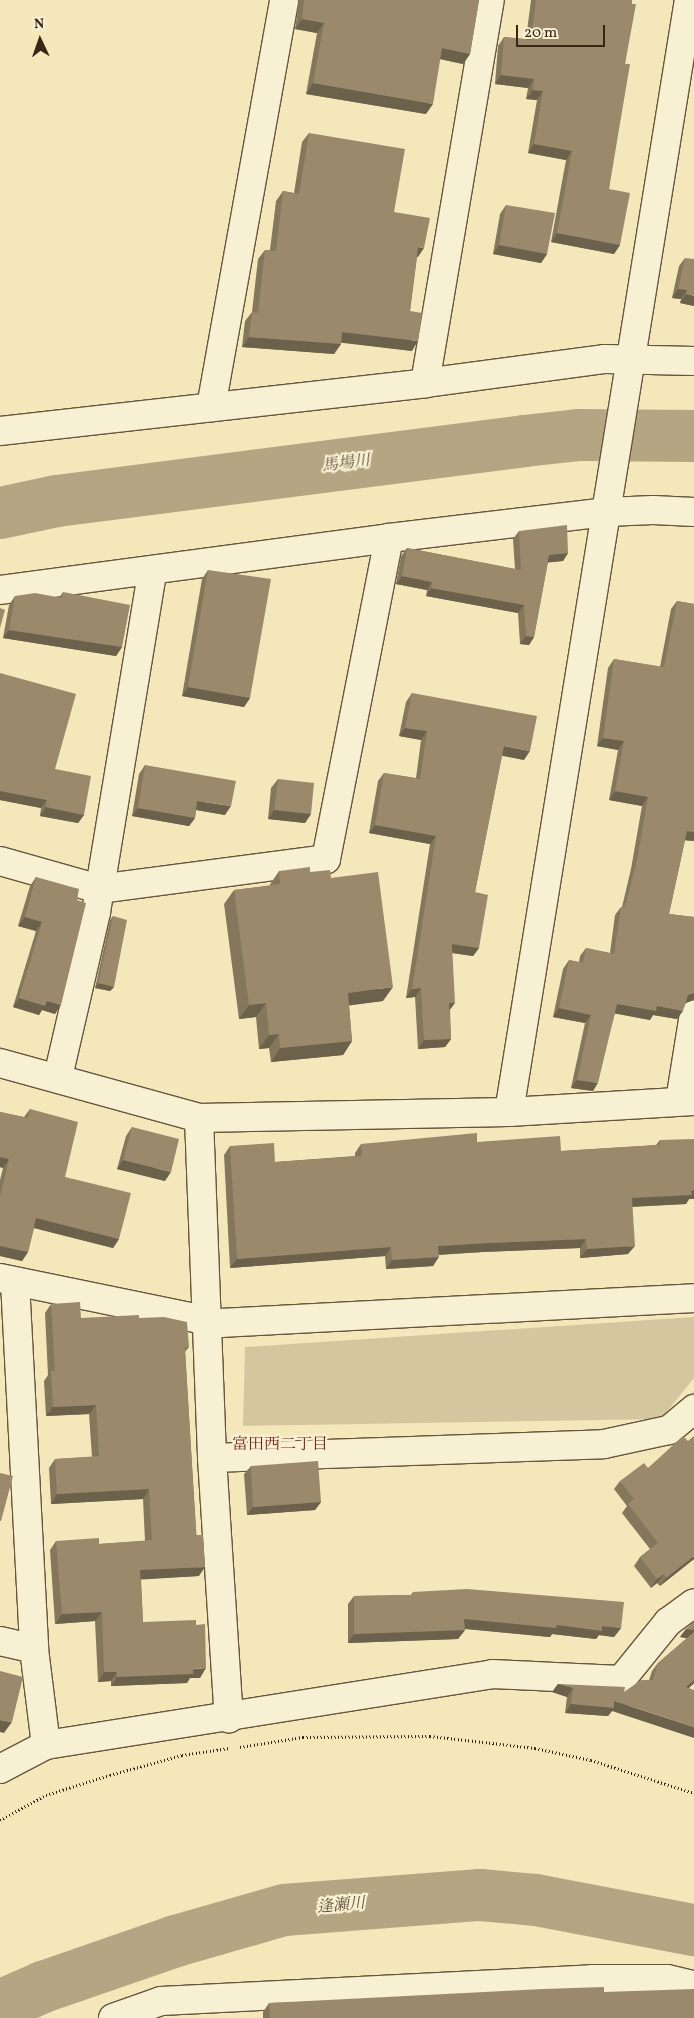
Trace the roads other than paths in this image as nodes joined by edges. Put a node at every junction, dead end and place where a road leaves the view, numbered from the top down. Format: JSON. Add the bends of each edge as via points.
{"nodes":[{"id":1,"x":284,"y":0,"type":"edge"},
{"id":2,"x":490,"y":0,"type":"edge"},
{"id":3,"x":689,"y":0,"type":"edge"},
{"id":4,"x":694,"y":361,"type":"edge"},
{"id":5,"x":631,"y":370,"type":"junction"},
{"id":6,"x":425,"y":383,"type":"junction"},
{"id":7,"x":211,"y":407,"type":"junction"},
{"id":8,"x":0,"y":431,"type":"edge"},
{"id":9,"x":607,"y":512,"type":"junction"},
{"id":10,"x":694,"y":512,"type":"edge"},
{"id":11,"x":389,"y":538,"type":"junction"},
{"id":12,"x":152,"y":572,"type":"junction"},
{"id":13,"x":0,"y":590,"type":"edge"},
{"id":14,"x":0,"y":861,"type":"edge"},
{"id":15,"x":99,"y":889,"type":"junction"},
{"id":16,"x":694,"y":1014,"type":"edge"},
{"id":17,"x":0,"y":1063,"type":"edge"},
{"id":18,"x":58,"y":1077,"type":"junction"},
{"id":19,"x":687,"y":1101,"type":"edge"},
{"id":20,"x":509,"y":1112,"type":"junction"},
{"id":21,"x":199,"y":1118,"type":"junction"},
{"id":22,"x":8,"y":1280,"type":"edge"},
{"id":23,"x":694,"y":1298,"type":"edge"},
{"id":24,"x":207,"y":1320,"type":"junction"},
{"id":25,"x":694,"y":1409,"type":"edge"},
{"id":26,"x":212,"y":1458,"type":"junction"},
{"id":27,"x":11,"y":1462,"type":"edge"},
{"id":28,"x":694,"y":1604,"type":"edge"},
{"id":29,"x":0,"y":1641,"type":"edge"},
{"id":30,"x":34,"y":1649,"type":"junction"},
{"id":31,"x":229,"y":1718,"type":"junction"},
{"id":32,"x":46,"y":1745,"type":"junction"},
{"id":33,"x":0,"y":1769,"type":"edge"},
{"id":34,"x":694,"y":1985,"type":"edge"},
{"id":35,"x":244,"y":2008,"type":"edge"},
{"id":36,"x":113,"y":2018,"type":"edge"}],
"edges":[{"from":1,"to":7,"type":"street"},
{"from":2,"to":6,"type":"street"},
{"from":3,"to":5,"type":"street"},
{"from":4,"to":5,"type":"street"},
{"from":5,"to":6,"type":"street"},
{"from":5,"to":9,"type":"street"},
{"from":6,"to":7,"type":"street"},
{"from":7,"to":8,"type":"street"},
{"from":9,"to":10,"type":"street"},
{"from":9,"to":11,"type":"street"},
{"from":9,"to":20,"type":"street"},
{"from":11,"to":12,"type":"street"},
{"from":11,"to":15,"type":"street","via":[[326,859]]},
{"from":12,"to":13,"type":"street"},
{"from":12,"to":15,"type":"street"},
{"from":14,"to":15,"type":"street"},
{"from":15,"to":18,"type":"street"},
{"from":16,"to":19,"type":"street"},
{"from":17,"to":18,"type":"street"},
{"from":18,"to":21,"type":"street"},
{"from":19,"to":20,"type":"street"},
{"from":20,"to":21,"type":"street"},
{"from":21,"to":24,"type":"street"},
{"from":22,"to":24,"type":"street"},
{"from":22,"to":27,"type":"street"},
{"from":23,"to":24,"type":"street","via":[[220,1323]]},
{"from":24,"to":26,"type":"street"},
{"from":25,"to":26,"type":"street","via":[[669,1430],[604,1444]]},
{"from":26,"to":31,"type":"street"},
{"from":27,"to":30,"type":"street"},
{"from":28,"to":31,"type":"street","via":[[668,1622],[621,1680],[492,1674]]},
{"from":29,"to":30,"type":"street"},
{"from":30,"to":32,"type":"street"},
{"from":31,"to":32,"type":"street"},
{"from":32,"to":33,"type":"street"},
{"from":34,"to":35,"type":"street","via":[[667,1979],[592,1979]]},
{"from":35,"to":36,"type":"street","via":[[160,2001]]}]}
